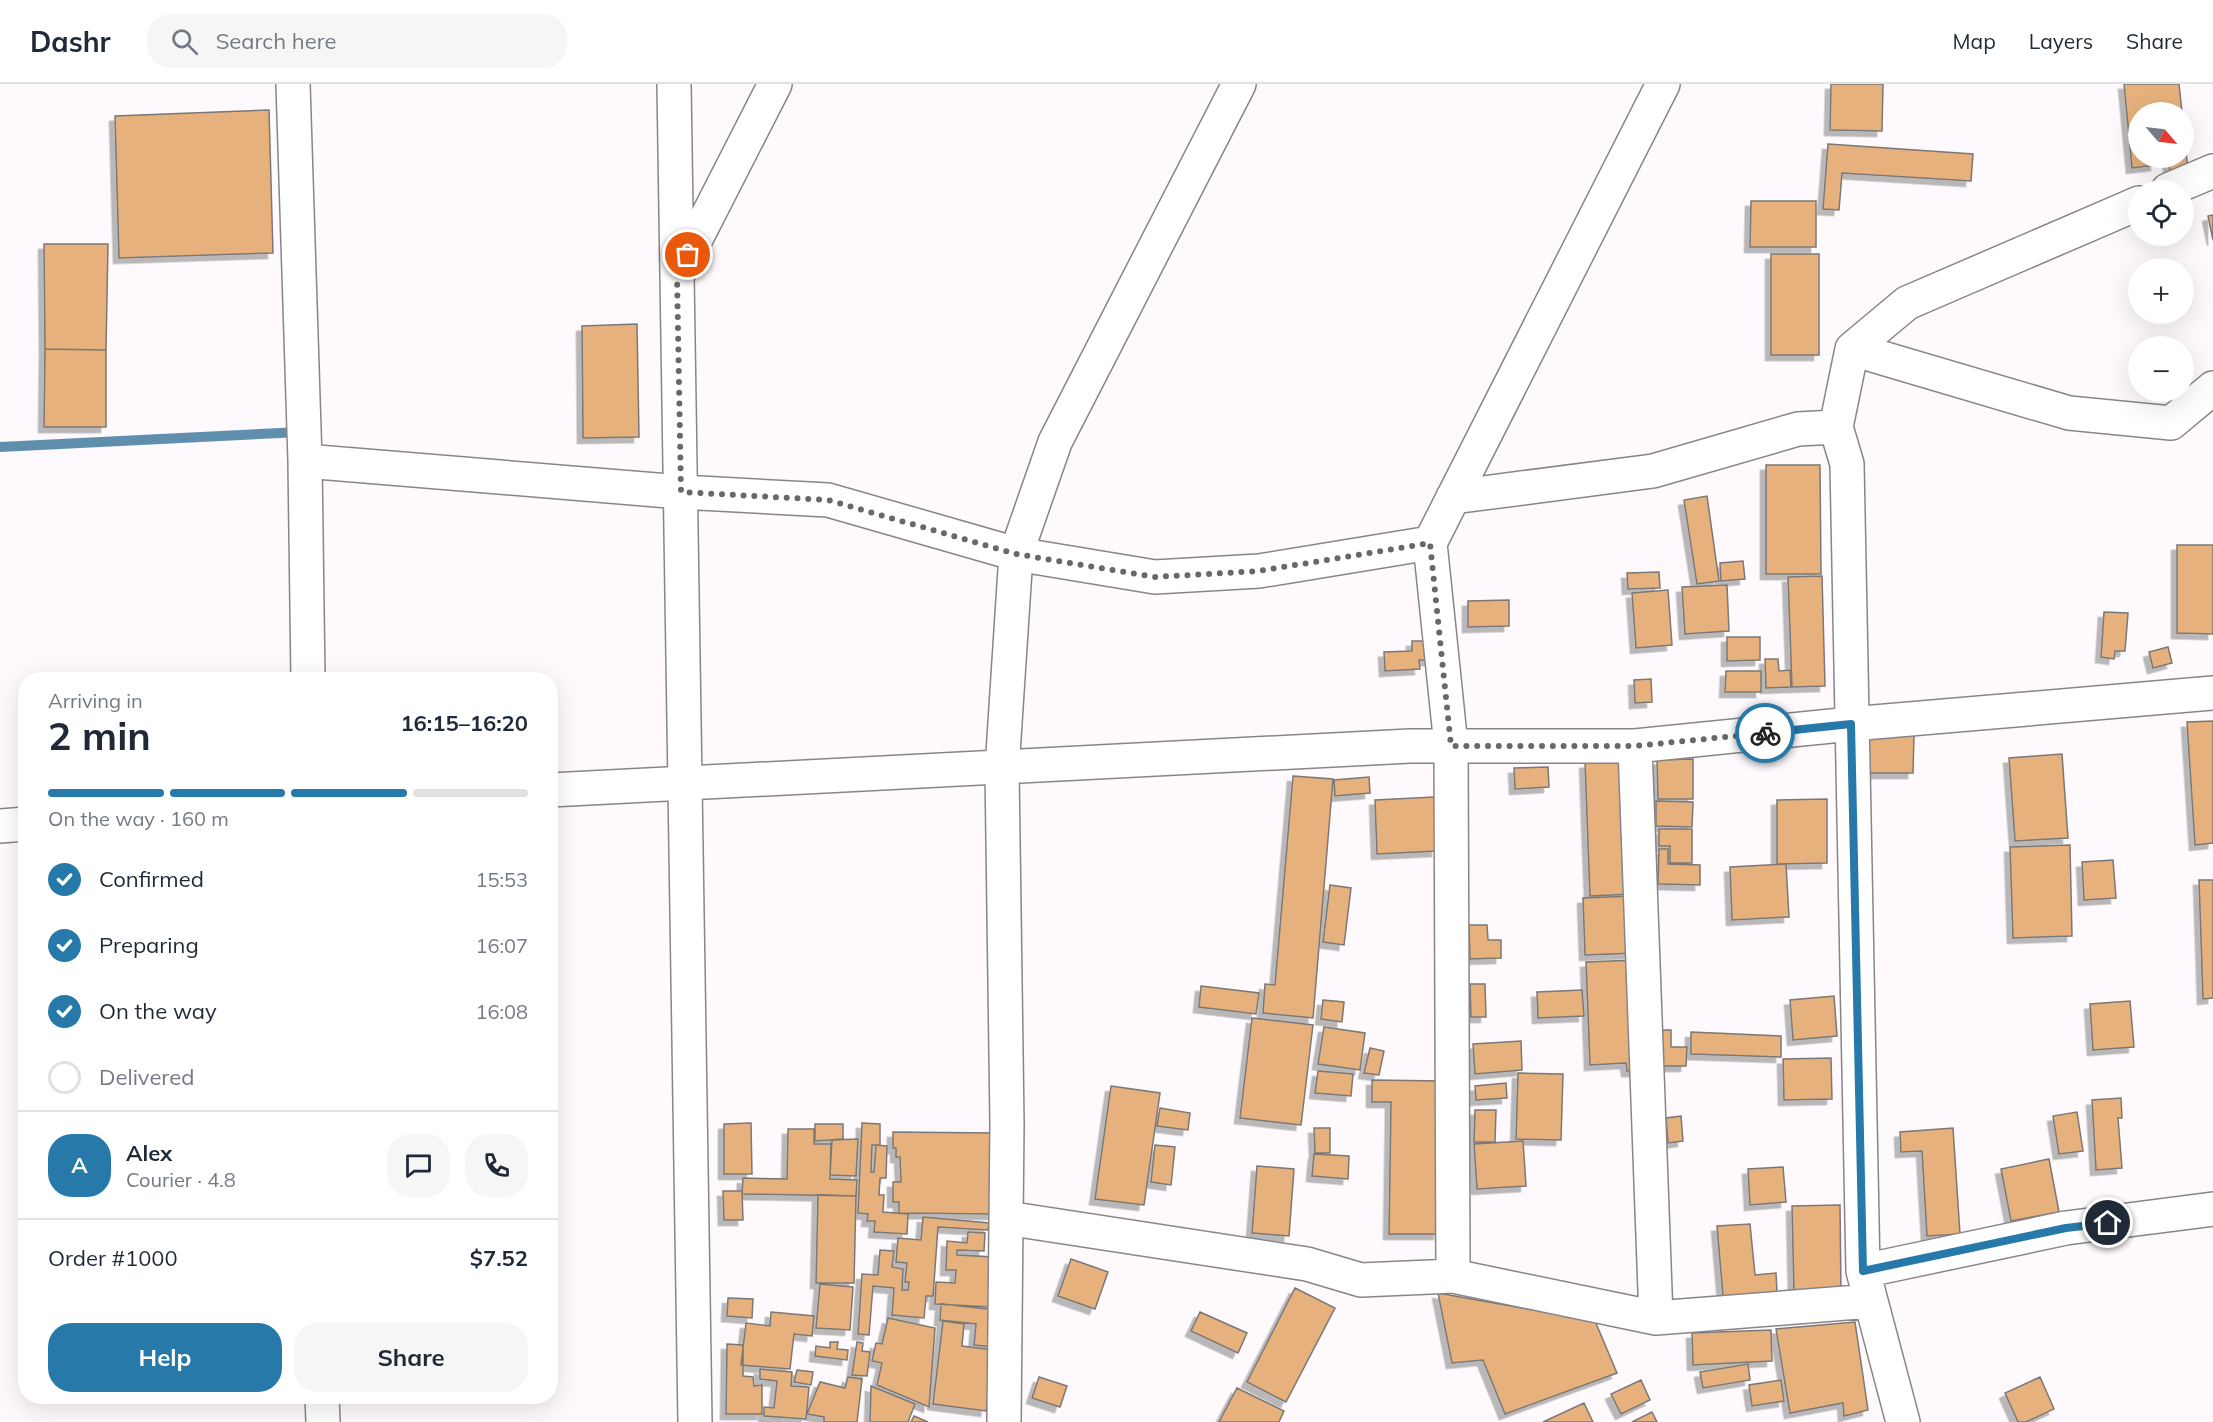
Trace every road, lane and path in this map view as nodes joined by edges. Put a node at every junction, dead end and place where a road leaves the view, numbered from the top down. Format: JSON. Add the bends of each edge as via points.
{"nodes":[{"id":1,"x":293,"y":84,"type":"edge"},
{"id":2,"x":674,"y":84,"type":"edge"},
{"id":3,"x":775,"y":84,"type":"edge"},
{"id":4,"x":1239,"y":84,"type":"edge"},
{"id":5,"x":1663,"y":84,"type":"edge"},
{"id":6,"x":2213,"y":171,"type":"edge"},
{"id":7,"x":2192,"y":180,"type":"edge"},
{"id":8,"x":2128,"y":208,"type":"edge"},
{"id":9,"x":677,"y":276,"type":"junction"},
{"id":10,"x":1852,"y":349,"type":"junction"},
{"id":11,"x":2213,"y":388,"type":"edge"},
{"id":12,"x":1836,"y":427,"type":"junction"},
{"id":13,"x":305,"y":462,"type":"junction"},
{"id":14,"x":681,"y":492,"type":"junction"},
{"id":15,"x":1453,"y":497,"type":"junction"},
{"id":16,"x":1430,"y":543,"type":"junction"},
{"id":17,"x":1016,"y":554,"type":"junction"},
{"id":18,"x":308,"y":672,"type":"edge"},
{"id":19,"x":2213,"y":693,"type":"edge"},
{"id":20,"x":1851,"y":724,"type":"junction"},
{"id":21,"x":1451,"y":746,"type":"junction"},
{"id":22,"x":1635,"y":746,"type":"junction"},
{"id":23,"x":1002,"y":769,"type":"junction"},
{"id":24,"x":685,"y":782,"type":"junction"},
{"id":25,"x":558,"y":790,"type":"edge"},
{"id":26,"x":18,"y":825,"type":"edge"},
{"id":27,"x":0,"y":826,"type":"edge"},
{"id":28,"x":2213,"y":1209,"type":"edge"},
{"id":29,"x":1006,"y":1218,"type":"junction"},
{"id":30,"x":1453,"y":1276,"type":"junction"},
{"id":31,"x":1867,"y":1286,"type":"junction"},
{"id":32,"x":1656,"y":1318,"type":"junction"},
{"id":33,"x":322,"y":1404,"type":"edge"},
{"id":34,"x":323,"y":1422,"type":"edge"},
{"id":35,"x":695,"y":1422,"type":"edge"},
{"id":36,"x":1004,"y":1422,"type":"edge"},
{"id":37,"x":1903,"y":1422,"type":"edge"}],
"edges":[{"from":1,"to":13,"type":"street"},
{"from":2,"to":9,"type":"street"},
{"from":3,"to":9,"type":"street"},
{"from":4,"to":17,"type":"street","via":[[1055,442]]},
{"from":5,"to":15,"type":"street"},
{"from":6,"to":7,"type":"street"},
{"from":8,"to":10,"type":"street","via":[[1907,303]]},
{"from":9,"to":14,"type":"street"},
{"from":10,"to":11,"type":"street","via":[[2069,413],[2171,423]]},
{"from":10,"to":12,"type":"street"},
{"from":12,"to":15,"type":"street","via":[[1798,429],[1653,471]]},
{"from":12,"to":20,"type":"street","via":[[1847,464]]},
{"from":13,"to":14,"type":"street"},
{"from":13,"to":18,"type":"street"},
{"from":14,"to":17,"type":"street","via":[[828,500]]},
{"from":14,"to":24,"type":"street"},
{"from":15,"to":16,"type":"street"},
{"from":16,"to":17,"type":"street","via":[[1259,571],[1155,577]]},
{"from":16,"to":21,"type":"street"},
{"from":17,"to":23,"type":"street"},
{"from":19,"to":20,"type":"street"},
{"from":20,"to":22,"type":"street"},
{"from":20,"to":31,"type":"street"},
{"from":21,"to":22,"type":"street"},
{"from":21,"to":23,"type":"street"},
{"from":21,"to":30,"type":"street"},
{"from":22,"to":32,"type":"street"},
{"from":23,"to":24,"type":"street"},
{"from":23,"to":29,"type":"street"},
{"from":24,"to":25,"type":"street"},
{"from":24,"to":35,"type":"street"},
{"from":26,"to":27,"type":"street"},
{"from":28,"to":31,"type":"street","via":[[2066,1228]]},
{"from":29,"to":30,"type":"street","via":[[1306,1264],[1361,1280]]},
{"from":29,"to":36,"type":"street"},
{"from":30,"to":32,"type":"street"},
{"from":31,"to":32,"type":"street"},
{"from":31,"to":37,"type":"street"},
{"from":33,"to":34,"type":"street"}]}
